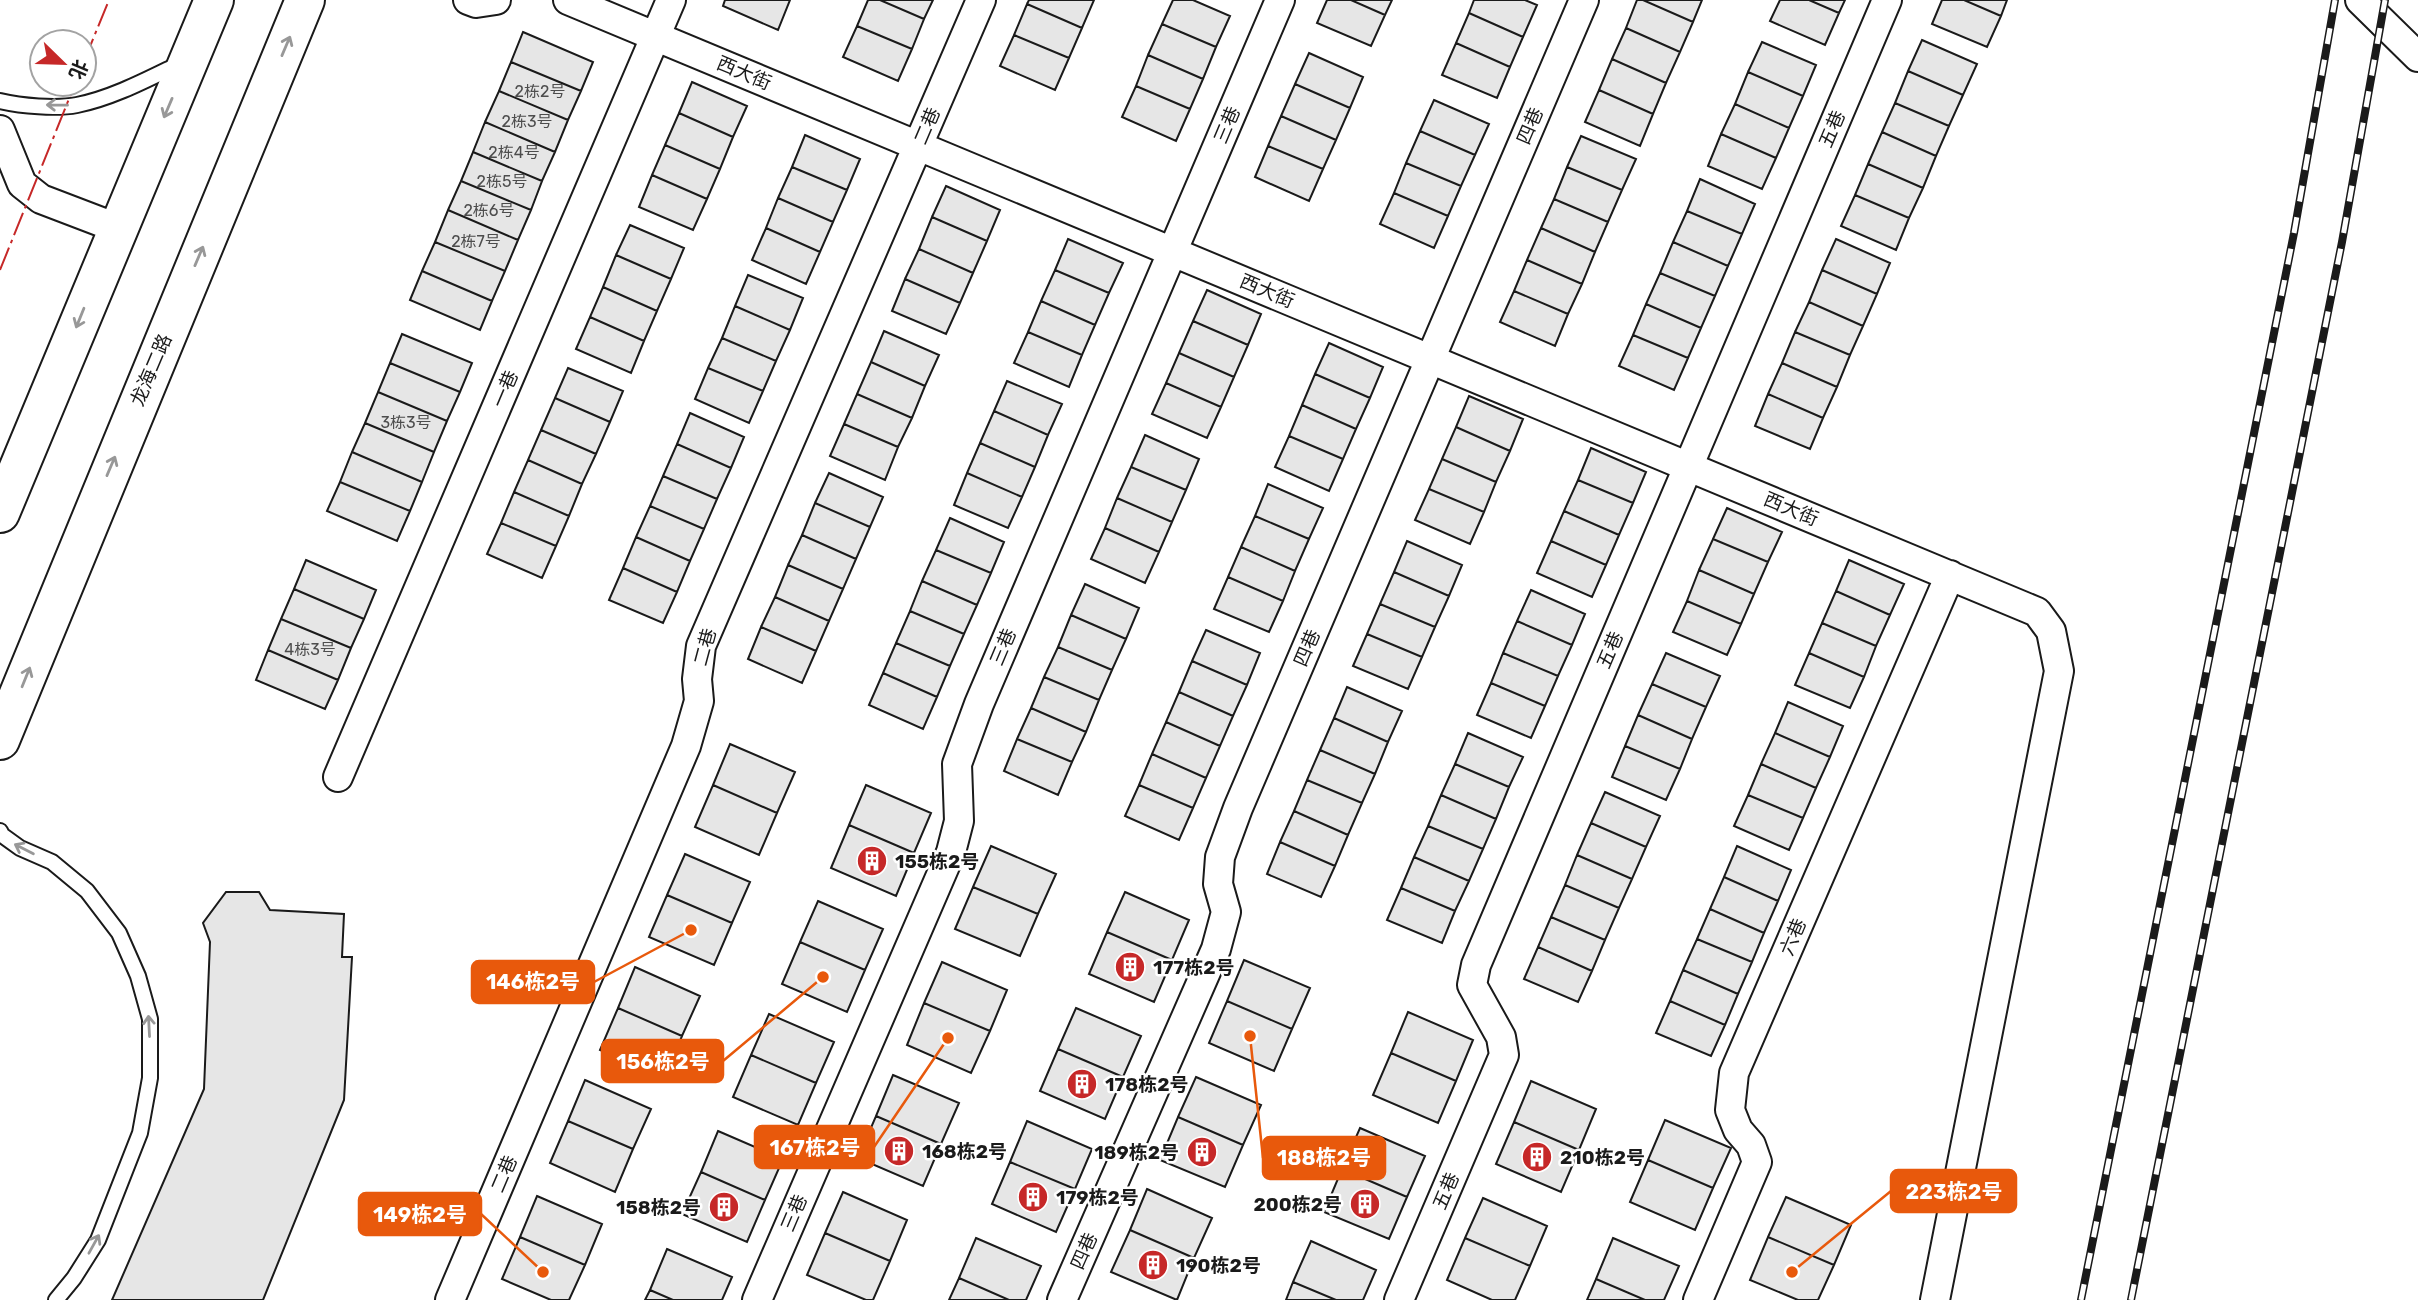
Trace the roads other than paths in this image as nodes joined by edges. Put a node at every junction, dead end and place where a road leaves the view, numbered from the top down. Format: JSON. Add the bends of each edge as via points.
{"nodes":[{"id":1,"x":214,"y":0,"type":"edge"},
{"id":2,"x":305,"y":0,"type":"edge"},
{"id":3,"x":468,"y":0,"type":"edge"},
{"id":4,"x":496,"y":0,"type":"edge"},
{"id":5,"x":568,"y":0,"type":"edge"},
{"id":6,"x":671,"y":0,"type":"edge"},
{"id":7,"x":981,"y":0,"type":"edge"},
{"id":8,"x":1280,"y":0,"type":"edge"},
{"id":9,"x":1584,"y":0,"type":"edge"},
{"id":10,"x":1887,"y":0,"type":"edge"},
{"id":11,"x":2360,"y":0,"type":"edge"},
{"id":12,"x":656,"y":36,"type":"junction"},
{"id":13,"x":2418,"y":57,"type":"edge"},
{"id":14,"x":189,"y":59,"type":"junction"},
{"id":15,"x":0,"y":101,"type":"edge"},
{"id":16,"x":0,"y":130,"type":"edge"},
{"id":17,"x":918,"y":145,"type":"junction"},
{"id":18,"x":117,"y":228,"type":"junction"},
{"id":19,"x":1172,"y":252,"type":"junction"},
{"id":20,"x":1430,"y":359,"type":"junction"},
{"id":21,"x":1689,"y":467,"type":"junction"},
{"id":22,"x":0,"y":513,"type":"edge"},
{"id":23,"x":1958,"y":579,"type":"junction"},
{"id":24,"x":0,"y":740,"type":"edge"},
{"id":25,"x":338,"y":777,"type":"dead end"},
{"id":26,"x":0,"y":831,"type":"edge"},
{"id":27,"x":56,"y":1300,"type":"edge"},
{"id":28,"x":450,"y":1300,"type":"edge"},
{"id":29,"x":757,"y":1300,"type":"edge"},
{"id":30,"x":1062,"y":1300,"type":"edge"},
{"id":31,"x":1399,"y":1300,"type":"edge"},
{"id":32,"x":1698,"y":1300,"type":"edge"},
{"id":33,"x":1935,"y":1300,"type":"edge"}],
"edges":[{"from":1,"to":14,"type":"main road"},
{"from":24,"to":2,"type":"main road","name":"龙海二路","one_way":true},
{"from":3,"to":4,"type":"street"},
{"from":5,"to":12,"type":"street","name":"西大街"},
{"from":6,"to":12,"type":"street","name":"一巷"},
{"from":7,"to":17,"type":"street","name":"二巷"},
{"from":8,"to":19,"type":"street","name":"三巷"},
{"from":9,"to":20,"type":"street","name":"四巷"},
{"from":10,"to":21,"type":"street","name":"五巷"},
{"from":11,"to":13,"type":"street"},
{"from":12,"to":17,"type":"street","name":"西大街"},
{"from":12,"to":25,"type":"street","name":"一巷"},
{"from":14,"to":15,"type":"lane","one_way":true,"via":[[131,87],[76,106]]},
{"from":14,"to":18,"type":"main road","one_way":true},
{"from":16,"to":18,"type":"street","via":[[22,184],[41,198]]},
{"from":17,"to":19,"type":"street","name":"西大街"},
{"from":17,"to":28,"type":"street","name":"二巷","via":[[701,646],[699,701],[686,746]]},
{"from":18,"to":22,"type":"main road","one_way":true},
{"from":19,"to":20,"type":"street","name":"西大街"},
{"from":19,"to":29,"type":"street","name":"三巷","via":[[979,704],[957,764],[959,821],[951,852]]},
{"from":20,"to":21,"type":"street","name":"西大街"},
{"from":20,"to":30,"type":"street","name":"四巷","via":[[1220,857],[1218,884],[1226,912],[1216,949]]},
{"from":21,"to":23,"type":"street","name":"西大街"},
{"from":21,"to":31,"type":"street","name":"五巷","via":[[1476,965],[1472,985],[1501,1037],[1504,1055]]},
{"from":23,"to":32,"type":"street","name":"六巷","via":[[1734,1073],[1730,1110],[1757,1162]]},
{"from":23,"to":33,"type":"street","name":"西大街","via":[[2037,612],[2051,631],[2059,671]]},
{"from":27,"to":26,"type":"lane","one_way":true,"via":[[98,1240],[140,1133],[150,1078],[150,1019],[119,933],[87,891],[52,862],[20,849]]}]}
